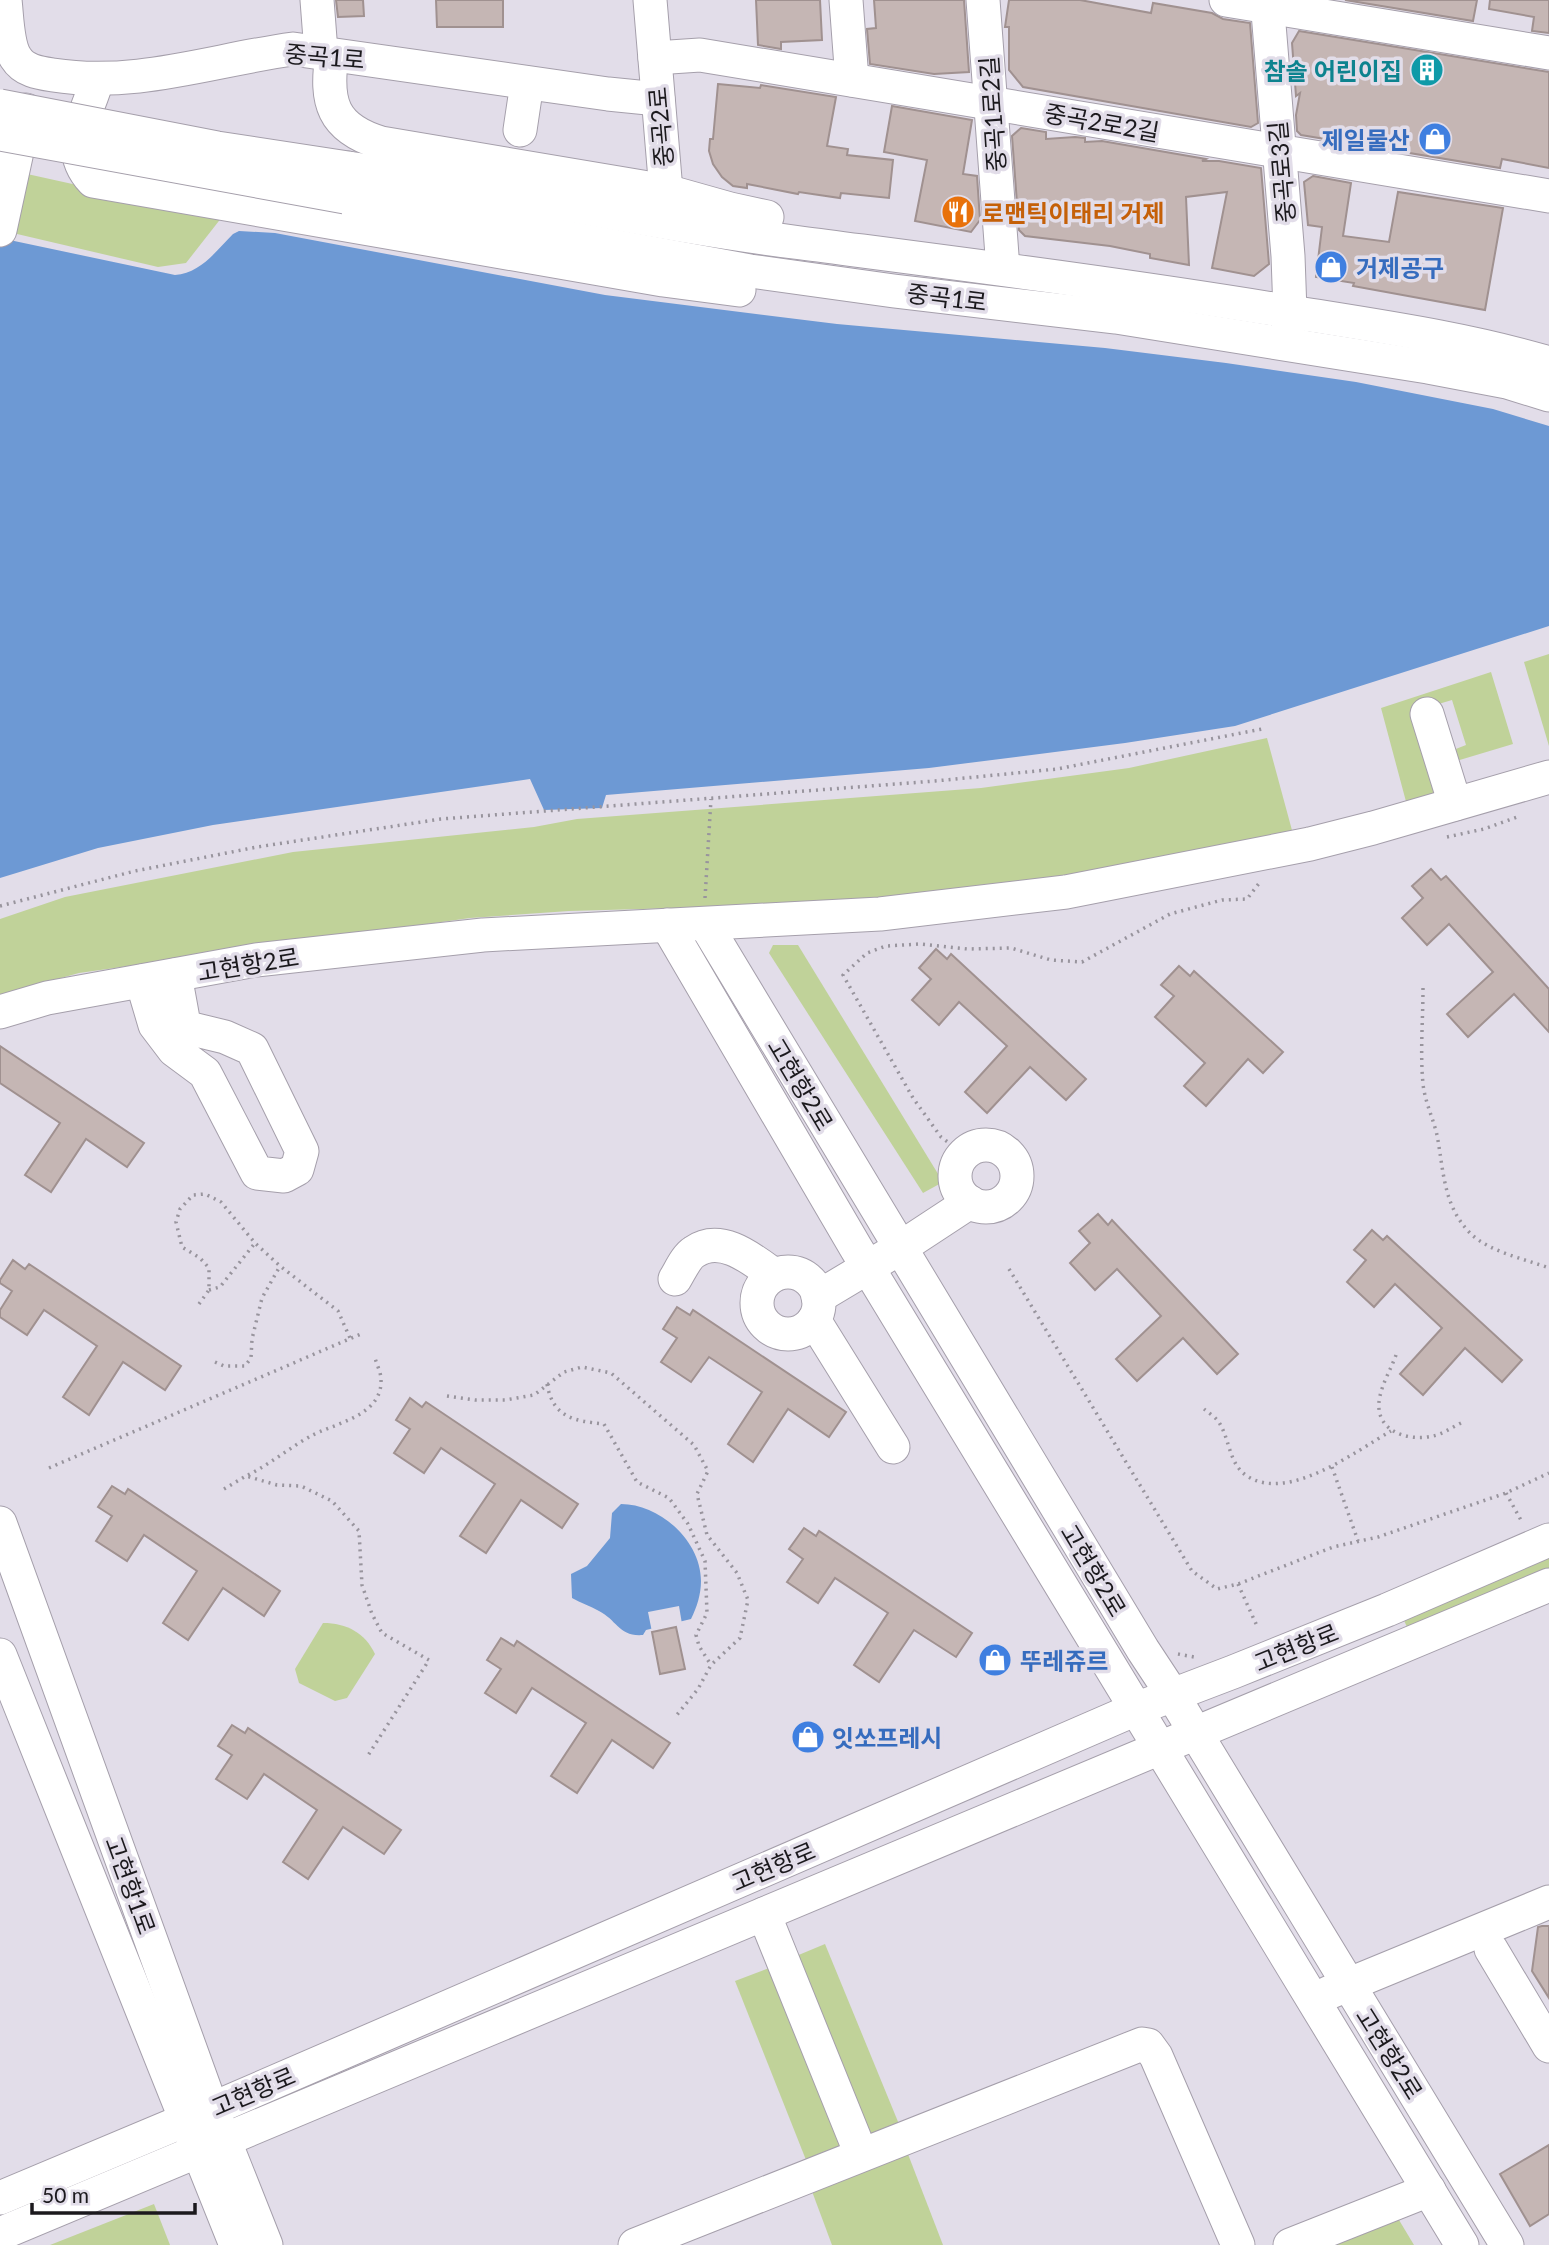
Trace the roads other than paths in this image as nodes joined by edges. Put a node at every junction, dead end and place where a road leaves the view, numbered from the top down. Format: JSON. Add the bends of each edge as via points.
{"nodes":[{"id":1,"x":5,"y":0,"type":"edge"},
{"id":2,"x":317,"y":0,"type":"edge"},
{"id":3,"x":650,"y":0,"type":"edge"},
{"id":4,"x":846,"y":0,"type":"edge"},
{"id":5,"x":983,"y":0,"type":"edge"},
{"id":6,"x":1226,"y":0,"type":"edge"},
{"id":7,"x":1268,"y":4,"type":"edge"},
{"id":8,"x":326,"y":53,"type":"junction"},
{"id":9,"x":1549,"y":53,"type":"edge"},
{"id":10,"x":655,"y":58,"type":"junction"},
{"id":11,"x":852,"y":79,"type":"junction"},
{"id":12,"x":97,"y":80,"type":"junction"},
{"id":13,"x":527,"y":83,"type":"junction"},
{"id":14,"x":658,"y":99,"type":"junction"},
{"id":15,"x":991,"y":102,"type":"junction"},
{"id":16,"x":11,"y":122,"type":"edge"},
{"id":17,"x":520,"y":130,"type":"dead end"},
{"id":18,"x":1280,"y":153,"type":"junction"},
{"id":19,"x":347,"y":182,"type":"junction"},
{"id":20,"x":1549,"y":196,"type":"edge"},
{"id":21,"x":664,"y":206,"type":"junction"},
{"id":22,"x":0,"y":230,"type":"edge"},
{"id":23,"x":657,"y":254,"type":"junction"},
{"id":24,"x":1003,"y":269,"type":"junction"},
{"id":25,"x":1290,"y":312,"type":"junction"},
{"id":26,"x":1084,"y":313,"type":"junction"},
{"id":27,"x":1287,"y":344,"type":"junction"},
{"id":28,"x":1511,"y":352,"type":"junction"},
{"id":29,"x":1549,"y":354,"type":"edge"},
{"id":30,"x":1549,"y":363,"type":"edge"},
{"id":31,"x":1549,"y":395,"type":"edge"},
{"id":32,"x":1427,"y":714,"type":"dead end"},
{"id":33,"x":1549,"y":777,"type":"edge"},
{"id":34,"x":1455,"y":804,"type":"junction"},
{"id":35,"x":705,"y":916,"type":"junction"},
{"id":36,"x":667,"y":925,"type":"junction"},
{"id":37,"x":175,"y":975,"type":"junction"},
{"id":38,"x":142,"y":981,"type":"junction"},
{"id":39,"x":0,"y":1012,"type":"edge"},
{"id":40,"x":963,"y":1181,"type":"road end"},
{"id":41,"x":894,"y":1238,"type":"junction"},
{"id":42,"x":862,"y":1257,"type":"junction"},
{"id":43,"x":774,"y":1275,"type":"junction"},
{"id":44,"x":675,"y":1279,"type":"dead end"},
{"id":45,"x":813,"y":1299,"type":"junction"},
{"id":46,"x":893,"y":1447,"type":"dead end"},
{"id":47,"x":0,"y":1522,"type":"edge"},
{"id":48,"x":1537,"y":1532,"type":"edge"},
{"id":49,"x":1549,"y":1585,"type":"edge"},
{"id":50,"x":1387,"y":1610,"type":"junction"},
{"id":51,"x":1159,"y":1652,"type":"junction"},
{"id":52,"x":0,"y":1655,"type":"edge"},
{"id":53,"x":1172,"y":1694,"type":"junction"},
{"id":54,"x":1136,"y":1709,"type":"junction"},
{"id":55,"x":1196,"y":1733,"type":"junction"},
{"id":56,"x":1160,"y":1748,"type":"junction"},
{"id":57,"x":1549,"y":1902,"type":"edge"},
{"id":58,"x":764,"y":1914,"type":"junction"},
{"id":59,"x":1549,"y":1925,"type":"edge"},
{"id":60,"x":1491,"y":1949,"type":"junction"},
{"id":61,"x":1353,"y":1994,"type":"junction"},
{"id":62,"x":1318,"y":2009,"type":"junction"},
{"id":63,"x":1549,"y":2046,"type":"edge"},
{"id":64,"x":205,"y":2130,"type":"junction"},
{"id":65,"x":861,"y":2154,"type":"junction"},
{"id":66,"x":1429,"y":2190,"type":"junction"},
{"id":67,"x":0,"y":2198,"type":"edge"},
{"id":68,"x":0,"y":2234,"type":"edge"},
{"id":69,"x":236,"y":2245,"type":"edge"},
{"id":70,"x":266,"y":2245,"type":"edge"},
{"id":71,"x":635,"y":2245,"type":"edge"},
{"id":72,"x":1238,"y":2245,"type":"edge"},
{"id":73,"x":1290,"y":2245,"type":"edge"},
{"id":74,"x":1462,"y":2245,"type":"edge"},
{"id":75,"x":1507,"y":2245,"type":"edge"}],
"edges":[{"from":1,"to":12,"type":"street","name":"중곡1로","via":[[16,58],[33,72]]},
{"from":2,"to":8,"type":"street"},
{"from":3,"to":10,"type":"street","name":"중곡2로"},
{"from":4,"to":11,"type":"street"},
{"from":5,"to":15,"type":"street","name":"중곡1로2길"},
{"from":6,"to":7,"type":"street"},
{"from":7,"to":9,"type":"street"},
{"from":7,"to":18,"type":"street","name":"중곡로3길"},
{"from":8,"to":12,"type":"street","name":"중곡1로","via":[[293,49],[146,77]]},
{"from":8,"to":13,"type":"street","name":"중곡1로"},
{"from":8,"to":21,"type":"street","via":[[329,97],[337,114],[360,137],[601,181]]},
{"from":10,"to":11,"type":"street","name":"중곡2로2길","via":[[700,55]]},
{"from":10,"to":14,"type":"street","name":"중곡2로"},
{"from":11,"to":15,"type":"street","name":"중곡2로2길"},
{"from":12,"to":26,"type":"street","via":[[77,156],[93,181],[778,296],[1017,318]]},
{"from":13,"to":14,"type":"street","name":"중곡1로"},
{"from":13,"to":17,"type":"street"},
{"from":14,"to":21,"type":"street","name":"중곡2로"},
{"from":15,"to":18,"type":"street","name":"중곡2로2길"},
{"from":15,"to":24,"type":"street","name":"중곡1로2길"},
{"from":16,"to":19,"type":"street","bridge":true},
{"from":16,"to":22,"type":"street"},
{"from":18,"to":20,"type":"street","name":"중곡2로2길"},
{"from":18,"to":25,"type":"street","name":"중곡로3길"},
{"from":19,"to":21,"type":"street","name":"중곡1로","via":[[426,178]]},
{"from":19,"to":23,"type":"street","name":"중곡1로"},
{"from":21,"to":23,"type":"street","name":"중곡2로"},
{"from":21,"to":24,"type":"street","name":"중곡1로","via":[[796,243]]},
{"from":23,"to":26,"type":"street","name":"중곡1로","via":[[868,288]]},
{"from":24,"to":25,"type":"street","name":"중곡1로"},
{"from":25,"to":27,"type":"street","name":"중곡로3길"},
{"from":25,"to":28,"type":"street","name":"중곡1로"},
{"from":26,"to":27,"type":"street","name":"중곡1로"},
{"from":27,"to":31,"type":"street","name":"중곡1로","via":[[1507,382]]},
{"from":28,"to":29,"type":"street"},
{"from":28,"to":30,"type":"street","name":"중곡1로"},
{"from":32,"to":34,"type":"street"},
{"from":33,"to":34,"type":"street"},
{"from":34,"to":35,"type":"street","via":[[1310,844],[1066,892],[880,914]]},
{"from":35,"to":36,"type":"street","name":"고현항2로"},
{"from":35,"to":41,"type":"street","name":"고현항2로"},
{"from":36,"to":37,"type":"street","name":"고현항2로","via":[[483,935],[256,960]]},
{"from":36,"to":42,"type":"street","name":"고현항2로"},
{"from":37,"to":38,"type":"street","name":"고현항2로"},
{"from":37,"to":38,"type":"street","via":[[188,1028],[252,1049],[302,1151],[297,1169],[284,1176],[257,1173],[205,1073],[174,1050],[155,1025]]},
{"from":38,"to":39,"type":"street","name":"고현항2로","via":[[47,998]]},
{"from":40,"to":41,"type":"street"},
{"from":41,"to":42,"type":"street"},
{"from":41,"to":51,"type":"street","name":"고현항2로"},
{"from":42,"to":45,"type":"street"},
{"from":42,"to":54,"type":"street","name":"고현항2로"},
{"from":43,"to":44,"type":"street","via":[[735,1249],[711,1243],[692,1253]]},
{"from":43,"to":45,"type":"street","via":[[794,1273]]},
{"from":43,"to":45,"type":"street","via":[[757,1299],[767,1327],[787,1335],[807,1328]]},
{"from":45,"to":46,"type":"street"},
{"from":47,"to":64,"type":"street","name":"고현항1로"},
{"from":48,"to":50,"type":"street","name":"고현항로"},
{"from":49,"to":55,"type":"street","name":"고현항로"},
{"from":50,"to":51,"type":"street","via":[[1351,1609],[1215,1667],[1171,1661]]},
{"from":50,"to":53,"type":"street","name":"고현항로"},
{"from":51,"to":53,"type":"street","name":"고현항2로"},
{"from":52,"to":64,"type":"street","name":"고현항1로"},
{"from":53,"to":54,"type":"street","name":"고현항로"},
{"from":53,"to":55,"type":"street","name":"고현항2로"},
{"from":54,"to":56,"type":"street","name":"고현항2로"},
{"from":54,"to":64,"type":"street","name":"고현항로"},
{"from":55,"to":56,"type":"street","name":"고현항로"},
{"from":55,"to":61,"type":"street","name":"고현항2로"},
{"from":56,"to":58,"type":"street","name":"고현항로"},
{"from":56,"to":62,"type":"street","name":"고현항2로"},
{"from":57,"to":61,"type":"street"},
{"from":58,"to":64,"type":"street","name":"고현항로"},
{"from":58,"to":65,"type":"street"},
{"from":59,"to":60,"type":"street"},
{"from":60,"to":61,"type":"street"},
{"from":60,"to":63,"type":"street"},
{"from":61,"to":62,"type":"street"},
{"from":61,"to":75,"type":"street","name":"고현항2로"},
{"from":62,"to":66,"type":"street","name":"고현항2로"},
{"from":64,"to":67,"type":"street","name":"고현항로"},
{"from":64,"to":68,"type":"street","name":"고현항로"},
{"from":64,"to":69,"type":"street","name":"고현항1로"},
{"from":64,"to":70,"type":"street","name":"고현항1로"},
{"from":65,"to":71,"type":"street"},
{"from":65,"to":72,"type":"street","via":[[1145,2044],[1156,2056]]},
{"from":66,"to":73,"type":"street"},
{"from":66,"to":74,"type":"street","name":"고현항2로"}]}
